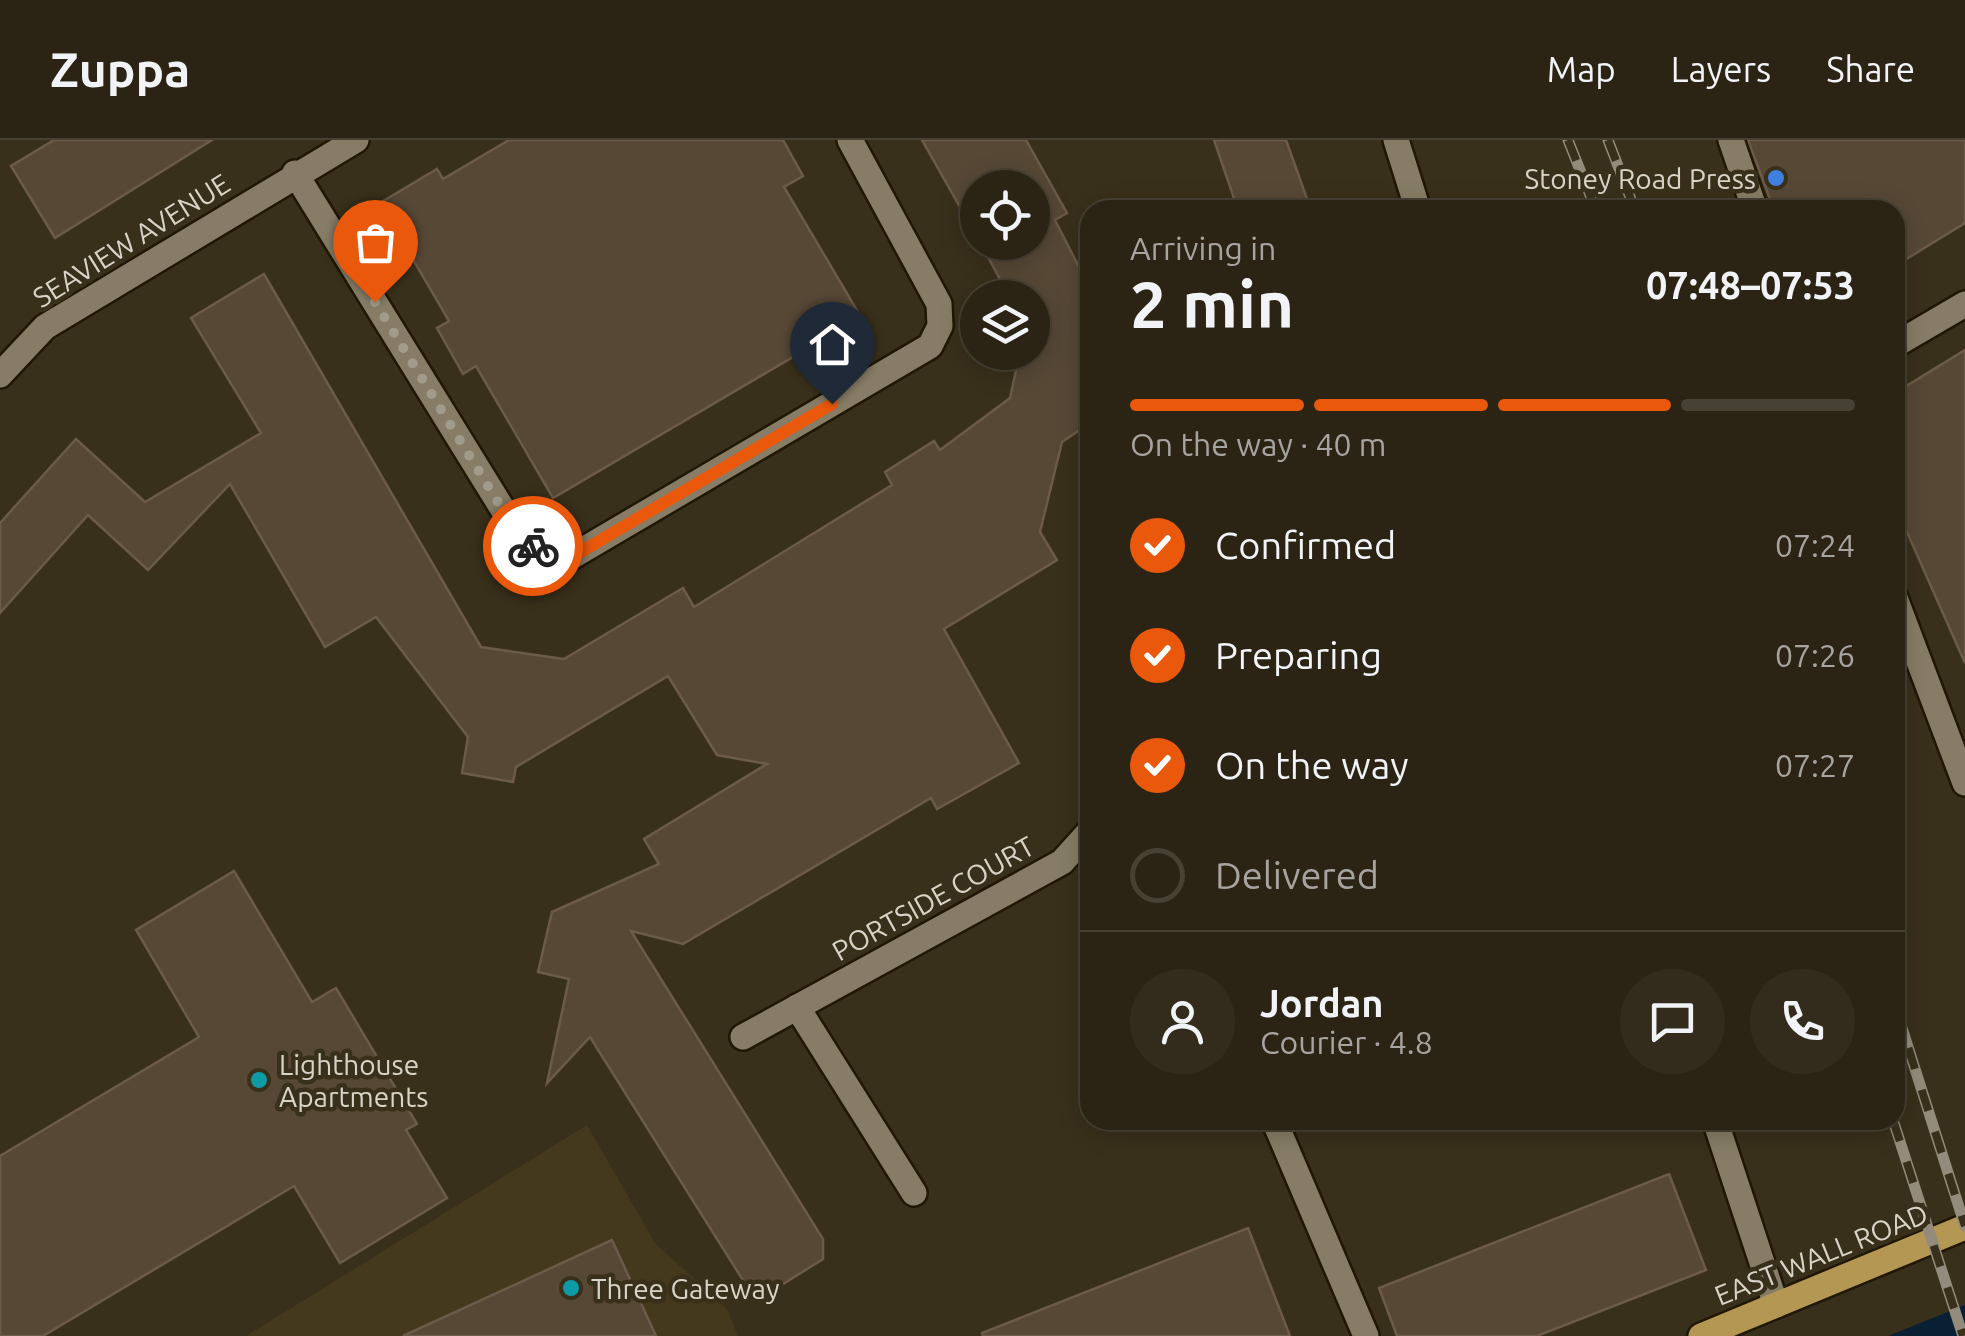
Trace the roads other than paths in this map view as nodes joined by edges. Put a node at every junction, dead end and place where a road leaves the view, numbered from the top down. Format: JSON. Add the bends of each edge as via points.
{"nodes":[{"id":1,"x":356,"y":140,"type":"edge"},
{"id":2,"x":850,"y":140,"type":"edge"},
{"id":3,"x":1396,"y":140,"type":"edge"},
{"id":4,"x":1731,"y":140,"type":"edge"},
{"id":5,"x":296,"y":173,"type":"junction"},
{"id":6,"x":1415,"y":200,"type":"edge"},
{"id":7,"x":1752,"y":200,"type":"edge"},
{"id":8,"x":1965,"y":304,"type":"edge"},
{"id":9,"x":1905,"y":339,"type":"edge"},
{"id":10,"x":0,"y":375,"type":"edge"},
{"id":11,"x":1905,"y":625,"type":"edge"},
{"id":12,"x":1965,"y":784,"type":"edge"},
{"id":13,"x":1080,"y":842,"type":"edge"},
{"id":14,"x":797,"y":1007,"type":"junction"},
{"id":15,"x":743,"y":1037,"type":"dead end"},
{"id":16,"x":1278,"y":1130,"type":"edge"},
{"id":17,"x":1717,"y":1130,"type":"edge"},
{"id":18,"x":914,"y":1193,"type":"dead end"},
{"id":19,"x":1965,"y":1228,"type":"edge"},
{"id":20,"x":1776,"y":1305,"type":"junction"},
{"id":21,"x":1366,"y":1336,"type":"edge"},
{"id":22,"x":1701,"y":1336,"type":"edge"}],
"edges":[{"from":1,"to":5,"type":"street","name":"SEAVIEW AVENUE"},
{"from":2,"to":5,"type":"street","via":[[939,304],[940,326],[930,346],[572,557],[552,556],[515,530]]},
{"from":3,"to":6,"type":"street"},
{"from":4,"to":7,"type":"street"},
{"from":5,"to":10,"type":"street","name":"SEAVIEW AVENUE","via":[[45,327]]},
{"from":8,"to":9,"type":"street"},
{"from":11,"to":12,"type":"street"},
{"from":13,"to":14,"type":"street","name":"PORTSIDE COURT","via":[[1062,862]]},
{"from":14,"to":15,"type":"street","name":"PORTSIDE COURT"},
{"from":14,"to":18,"type":"street"},
{"from":16,"to":21,"type":"street"},
{"from":17,"to":20,"type":"street"},
{"from":19,"to":20,"type":"main road","name":"EAST WALL ROAD"},
{"from":20,"to":22,"type":"main road","name":"EAST WALL ROAD"}]}
